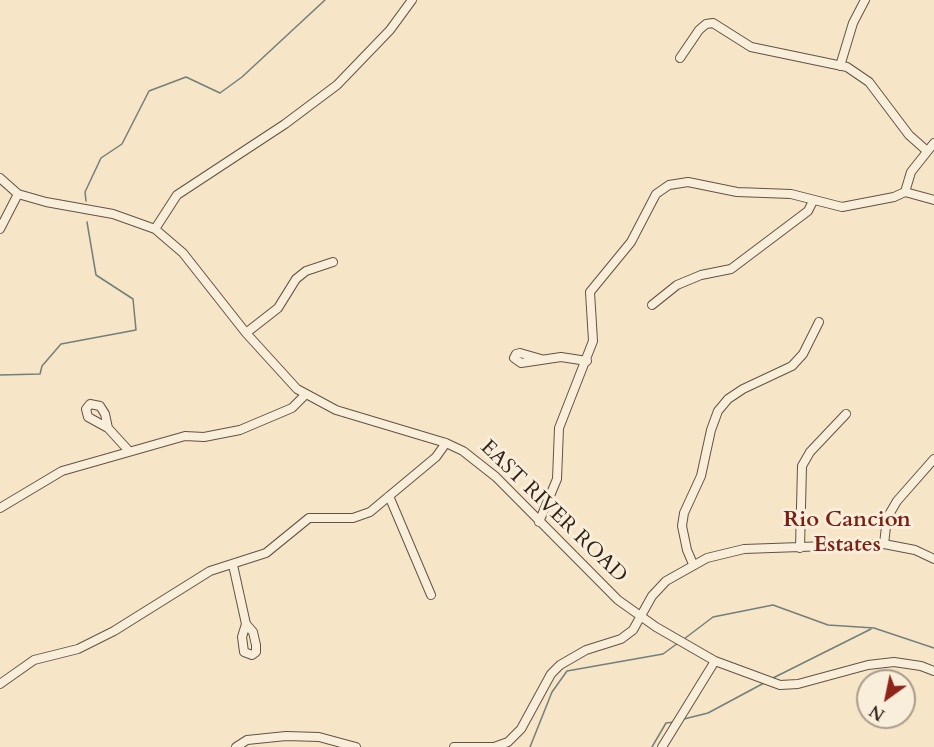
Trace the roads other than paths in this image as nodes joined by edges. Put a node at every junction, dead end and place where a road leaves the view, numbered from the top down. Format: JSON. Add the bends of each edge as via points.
{"nodes":[{"id":1,"x":412,"y":0,"type":"edge"},
{"id":2,"x":865,"y":0,"type":"edge"},
{"id":3,"x":680,"y":58,"type":"dead end"},
{"id":4,"x":840,"y":66,"type":"junction"},
{"id":5,"x":934,"y":143,"type":"edge"},
{"id":6,"x":927,"y":151,"type":"junction"},
{"id":7,"x":0,"y":178,"type":"edge"},
{"id":8,"x":905,"y":192,"type":"junction"},
{"id":9,"x":18,"y":194,"type":"junction"},
{"id":10,"x":934,"y":200,"type":"edge"},
{"id":11,"x":813,"y":201,"type":"junction"},
{"id":12,"x":0,"y":229,"type":"edge"},
{"id":13,"x":154,"y":229,"type":"junction"},
{"id":14,"x":333,"y":262,"type":"dead end"},
{"id":15,"x":652,"y":305,"type":"dead end"},
{"id":16,"x":819,"y":322,"type":"dead end"},
{"id":17,"x":246,"y":333,"type":"junction"},
{"id":18,"x":541,"y":359,"type":"dead end"},
{"id":19,"x":587,"y":361,"type":"junction"},
{"id":20,"x":305,"y":395,"type":"junction"},
{"id":21,"x":846,"y":414,"type":"dead end"},
{"id":22,"x":108,"y":428,"type":"dead end"},
{"id":23,"x":446,"y":443,"type":"junction"},
{"id":24,"x":129,"y":452,"type":"junction"},
{"id":25,"x":934,"y":459,"type":"edge"},
{"id":26,"x":389,"y":496,"type":"junction"},
{"id":27,"x":2,"y":505,"type":"edge"},
{"id":28,"x":539,"y":522,"type":"junction"},
{"id":29,"x":884,"y":544,"type":"junction"},
{"id":30,"x":800,"y":548,"type":"junction"},
{"id":31,"x":934,"y":560,"type":"edge"},
{"id":32,"x":693,"y":564,"type":"junction"},
{"id":33,"x":233,"y":565,"type":"junction"},
{"id":34,"x":431,"y":595,"type":"dead end"},
{"id":35,"x":640,"y":617,"type":"junction"},
{"id":36,"x":246,"y":624,"type":"dead end"},
{"id":37,"x":715,"y":661,"type":"junction"},
{"id":38,"x":934,"y":671,"type":"edge"},
{"id":39,"x":0,"y":684,"type":"edge"},
{"id":40,"x":236,"y":747,"type":"edge"},
{"id":41,"x":356,"y":747,"type":"edge"},
{"id":42,"x":454,"y":747,"type":"edge"},
{"id":43,"x":662,"y":747,"type":"edge"}],
"edges":[{"from":1,"to":13,"type":"street","via":[[383,39],[337,85],[177,195]]},
{"from":2,"to":4,"type":"street","via":[[853,23]]},
{"from":3,"to":4,"type":"street","via":[[699,30],[712,23],[751,47]]},
{"from":4,"to":6,"type":"street","via":[[869,82],[909,135]]},
{"from":5,"to":6,"type":"street"},
{"from":6,"to":8,"type":"street","via":[[911,172]]},
{"from":7,"to":9,"type":"street","name":"EAST RIVER ROAD"},
{"from":8,"to":10,"type":"street"},
{"from":8,"to":11,"type":"street","via":[[842,207]]},
{"from":9,"to":12,"type":"street"},
{"from":9,"to":13,"type":"street","name":"EAST RIVER ROAD","via":[[113,214]]},
{"from":11,"to":15,"type":"street","via":[[808,210],[731,269],[677,285]]},
{"from":11,"to":19,"type":"street","via":[[791,194],[737,192],[688,182],[669,185],[656,194],[631,242],[590,292],[593,341]]},
{"from":13,"to":17,"type":"street","name":"EAST RIVER ROAD","via":[[183,253]]},
{"from":14,"to":17,"type":"street","via":[[296,279],[278,308]]},
{"from":16,"to":32,"type":"street","via":[[803,354],[792,366],[743,389],[718,411],[701,476],[683,522],[683,537]]},
{"from":17,"to":20,"type":"street","name":"EAST RIVER ROAD","via":[[280,374]]},
{"from":18,"to":19,"type":"street"},
{"from":19,"to":28,"type":"street","via":[[560,428],[556,479]]},
{"from":20,"to":23,"type":"street","name":"EAST RIVER ROAD","via":[[355,417]]},
{"from":20,"to":24,"type":"street","via":[[292,408],[240,430],[204,437],[185,436]]},
{"from":21,"to":30,"type":"street","via":[[802,466]]},
{"from":22,"to":24,"type":"street"},
{"from":23,"to":26,"type":"street","via":[[436,457]]},
{"from":23,"to":28,"type":"street","name":"EAST RIVER ROAD","via":[[472,457]]},
{"from":24,"to":27,"type":"street","via":[[62,471]]},
{"from":25,"to":29,"type":"street","via":[[897,501],[887,518]]},
{"from":26,"to":33,"type":"street","via":[[370,512],[353,518],[309,518],[266,553]]},
{"from":26,"to":34,"type":"street"},
{"from":28,"to":35,"type":"street","name":"EAST RIVER ROAD","via":[[603,587]]},
{"from":29,"to":30,"type":"street"},
{"from":29,"to":31,"type":"street","via":[[915,550]]},
{"from":30,"to":32,"type":"street","via":[[731,550]]},
{"from":32,"to":35,"type":"street","via":[[658,588]]},
{"from":33,"to":36,"type":"street"},
{"from":33,"to":39,"type":"street","via":[[210,571],[88,644],[34,660]]},
{"from":35,"to":37,"type":"street","name":"EAST RIVER ROAD"},
{"from":35,"to":42,"type":"street","via":[[633,630],[621,639],[586,650],[551,674],[528,718],[508,742],[494,747]]},
{"from":37,"to":38,"type":"street","name":"EAST RIVER ROAD","via":[[780,685],[894,662]]},
{"from":37,"to":43,"type":"street"},
{"from":40,"to":41,"type":"street","via":[[247,740],[286,736],[319,737]]}]}
